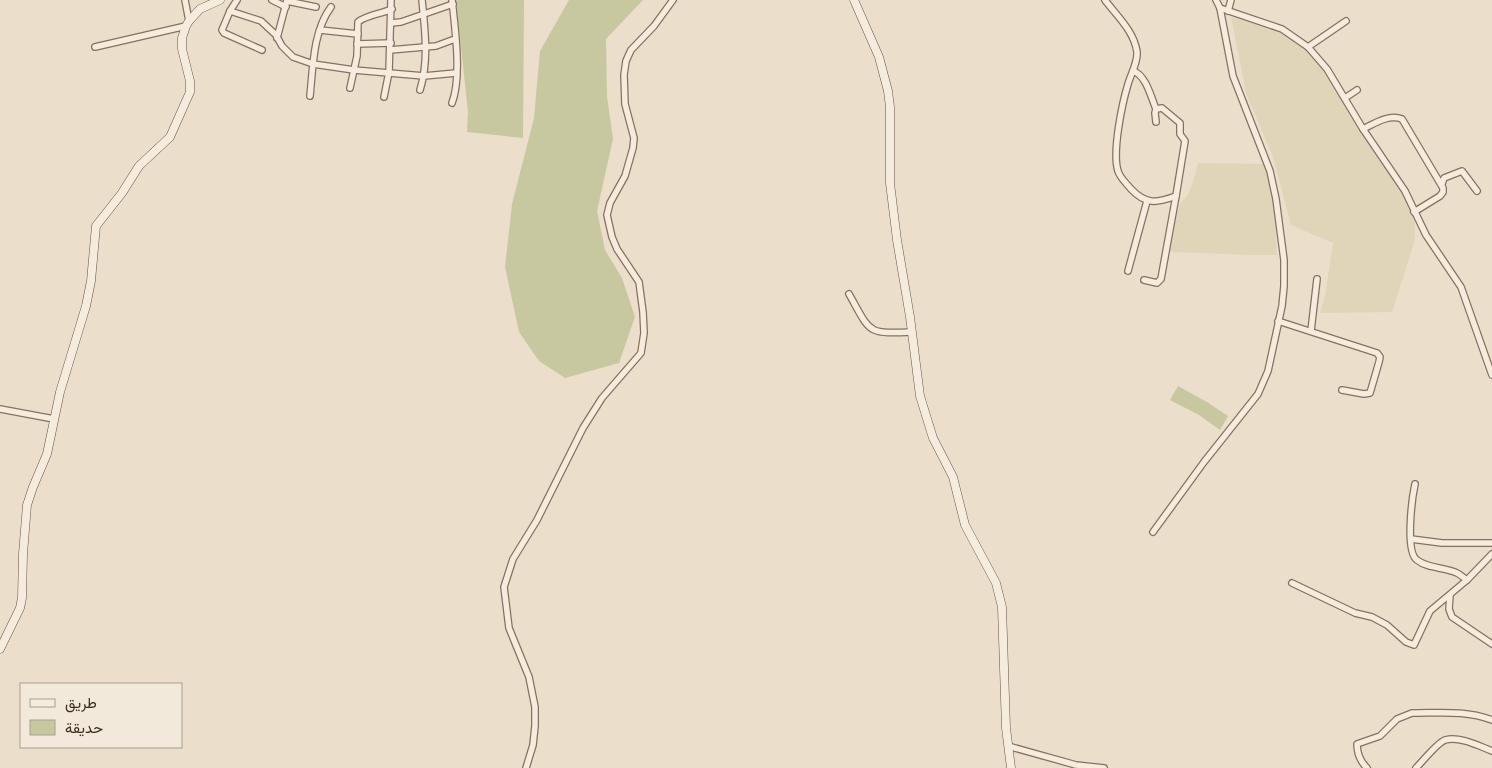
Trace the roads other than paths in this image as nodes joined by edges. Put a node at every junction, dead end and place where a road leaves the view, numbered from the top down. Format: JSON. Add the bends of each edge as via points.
{"nodes":[{"id":1,"x":185,"y":0,"type":"edge"},
{"id":2,"x":220,"y":0,"type":"edge"},
{"id":3,"x":237,"y":0,"type":"edge"},
{"id":4,"x":272,"y":0,"type":"edge"},
{"id":5,"x":391,"y":0,"type":"edge"},
{"id":6,"x":422,"y":0,"type":"edge"},
{"id":7,"x":673,"y":0,"type":"edge"},
{"id":8,"x":854,"y":0,"type":"edge"},
{"id":9,"x":1106,"y":0,"type":"edge"},
{"id":10,"x":1216,"y":0,"type":"edge"},
{"id":11,"x":1231,"y":0,"type":"edge"},
{"id":12,"x":452,"y":2,"type":"edge"},
{"id":13,"x":287,"y":3,"type":"edge"},
{"id":14,"x":316,"y":7,"type":"dead end"},
{"id":15,"x":331,"y":7,"type":"dead end"},
{"id":16,"x":1220,"y":8,"type":"junction"},
{"id":17,"x":392,"y":9,"type":"junction"},
{"id":18,"x":230,"y":11,"type":"junction"},
{"id":19,"x":1228,"y":11,"type":"junction"},
{"id":20,"x":424,"y":13,"type":"junction"},
{"id":21,"x":1346,"y":21,"type":"dead end"},
{"id":22,"x":187,"y":24,"type":"junction"},
{"id":23,"x":391,"y":24,"type":"junction"},
{"id":24,"x":320,"y":30,"type":"junction"},
{"id":25,"x":358,"y":34,"type":"junction"},
{"id":26,"x":278,"y":38,"type":"junction"},
{"id":27,"x":455,"y":39,"type":"junction"},
{"id":28,"x":391,"y":43,"type":"junction"},
{"id":29,"x":357,"y":44,"type":"junction"},
{"id":30,"x":95,"y":47,"type":"dead end"},
{"id":31,"x":426,"y":47,"type":"junction"},
{"id":32,"x":1308,"y":47,"type":"junction"},
{"id":33,"x":262,"y":50,"type":"dead end"},
{"id":34,"x":390,"y":50,"type":"junction"},
{"id":35,"x":313,"y":64,"type":"junction"},
{"id":36,"x":354,"y":70,"type":"junction"},
{"id":37,"x":1133,"y":71,"type":"junction"},
{"id":38,"x":389,"y":72,"type":"junction"},
{"id":39,"x":456,"y":73,"type":"junction"},
{"id":40,"x":424,"y":76,"type":"junction"},
{"id":41,"x":350,"y":88,"type":"dead end"},
{"id":42,"x":420,"y":90,"type":"dead end"},
{"id":43,"x":1357,"y":90,"type":"dead end"},
{"id":44,"x":310,"y":96,"type":"dead end"},
{"id":45,"x":384,"y":97,"type":"dead end"},
{"id":46,"x":1345,"y":98,"type":"junction"},
{"id":47,"x":452,"y":103,"type":"dead end"},
{"id":48,"x":1156,"y":109,"type":"junction"},
{"id":49,"x":1156,"y":122,"type":"dead end"},
{"id":50,"x":1364,"y":129,"type":"junction"},
{"id":51,"x":1442,"y":184,"type":"junction"},
{"id":52,"x":1477,"y":191,"type":"dead end"},
{"id":53,"x":1176,"y":196,"type":"junction"},
{"id":54,"x":1146,"y":201,"type":"junction"},
{"id":55,"x":1414,"y":212,"type":"junction"},
{"id":56,"x":1128,"y":272,"type":"dead end"},
{"id":57,"x":1317,"y":279,"type":"dead end"},
{"id":58,"x":1144,"y":280,"type":"dead end"},
{"id":59,"x":849,"y":294,"type":"dead end"},
{"id":60,"x":1278,"y":321,"type":"junction"},
{"id":61,"x":1311,"y":331,"type":"junction"},
{"id":62,"x":912,"y":332,"type":"junction"},
{"id":63,"x":1492,"y":375,"type":"edge"},
{"id":64,"x":1342,"y":390,"type":"dead end"},
{"id":65,"x":0,"y":410,"type":"edge"},
{"id":66,"x":54,"y":419,"type":"junction"},
{"id":67,"x":1415,"y":484,"type":"dead end"},
{"id":68,"x":1153,"y":532,"type":"dead end"},
{"id":69,"x":1411,"y":539,"type":"junction"},
{"id":70,"x":1492,"y":543,"type":"edge"},
{"id":71,"x":1492,"y":554,"type":"edge"},
{"id":72,"x":1467,"y":580,"type":"junction"},
{"id":73,"x":1292,"y":583,"type":"dead end"},
{"id":74,"x":1450,"y":596,"type":"junction"},
{"id":75,"x":1492,"y":644,"type":"edge"},
{"id":76,"x":0,"y":649,"type":"edge"},
{"id":77,"x":1492,"y":720,"type":"edge"},
{"id":78,"x":1008,"y":746,"type":"junction"},
{"id":79,"x":1492,"y":751,"type":"edge"},
{"id":80,"x":526,"y":768,"type":"edge"},
{"id":81,"x":1011,"y":768,"type":"edge"},
{"id":82,"x":1104,"y":768,"type":"edge"},
{"id":83,"x":1367,"y":768,"type":"edge"},
{"id":84,"x":1416,"y":768,"type":"edge"}],
"edges":[{"from":1,"to":22,"type":"street"},
{"from":2,"to":22,"type":"street","via":[[200,9]]},
{"from":3,"to":18,"type":"street"},
{"from":4,"to":13,"type":"street"},
{"from":5,"to":17,"type":"street"},
{"from":6,"to":20,"type":"street"},
{"from":7,"to":80,"type":"street","via":[[631,50],[626,61],[625,104],[633,132],[633,148],[626,176],[610,203],[607,215],[614,243],[639,282],[644,333],[640,352],[582,428],[540,513],[512,559],[504,587],[509,628],[528,677],[535,707],[533,745]]},
{"from":8,"to":62,"type":"street","via":[[878,57],[888,91],[890,183]]},
{"from":9,"to":37,"type":"street","via":[[1134,41],[1137,57]]},
{"from":10,"to":16,"type":"street"},
{"from":11,"to":19,"type":"street"},
{"from":12,"to":20,"type":"street"},
{"from":12,"to":27,"type":"street"},
{"from":13,"to":14,"type":"street"},
{"from":13,"to":26,"type":"street"},
{"from":15,"to":24,"type":"street"},
{"from":16,"to":19,"type":"street"},
{"from":16,"to":60,"type":"street","via":[[1233,76],[1270,171],[1276,199],[1284,286]]},
{"from":17,"to":23,"type":"street"},
{"from":17,"to":25,"type":"street","via":[[364,17],[358,22]]},
{"from":18,"to":26,"type":"street","via":[[261,22]]},
{"from":18,"to":33,"type":"street","via":[[222,30],[224,33]]},
{"from":19,"to":32,"type":"street","via":[[1282,29]]},
{"from":20,"to":23,"type":"street"},
{"from":20,"to":31,"type":"street"},
{"from":21,"to":32,"type":"street"},
{"from":22,"to":30,"type":"street"},
{"from":22,"to":66,"type":"street","via":[[182,49],[190,92],[170,138],[139,166],[96,226],[86,306]]},
{"from":23,"to":28,"type":"street"},
{"from":24,"to":25,"type":"street"},
{"from":24,"to":35,"type":"street"},
{"from":25,"to":29,"type":"street"},
{"from":26,"to":35,"type":"street","via":[[287,52]]},
{"from":27,"to":31,"type":"street"},
{"from":27,"to":39,"type":"street"},
{"from":28,"to":29,"type":"street"},
{"from":28,"to":34,"type":"street"},
{"from":29,"to":36,"type":"street"},
{"from":31,"to":34,"type":"street"},
{"from":31,"to":40,"type":"street"},
{"from":32,"to":46,"type":"street"},
{"from":34,"to":38,"type":"street"},
{"from":35,"to":36,"type":"street"},
{"from":35,"to":44,"type":"street"},
{"from":36,"to":38,"type":"street"},
{"from":36,"to":41,"type":"street"},
{"from":37,"to":48,"type":"street","via":[[1144,80]]},
{"from":37,"to":54,"type":"street","via":[[1120,121],[1116,159],[1118,172],[1124,181]]},
{"from":38,"to":40,"type":"street"},
{"from":38,"to":45,"type":"street"},
{"from":39,"to":40,"type":"street"},
{"from":39,"to":47,"type":"street"},
{"from":40,"to":42,"type":"street"},
{"from":43,"to":46,"type":"street"},
{"from":46,"to":50,"type":"street"},
{"from":48,"to":49,"type":"street"},
{"from":48,"to":53,"type":"street","via":[[1162,108],[1180,123],[1180,134],[1185,141]]},
{"from":50,"to":51,"type":"street","via":[[1387,118],[1396,116],[1402,119]]},
{"from":50,"to":55,"type":"street","via":[[1405,191]]},
{"from":51,"to":52,"type":"street","via":[[1444,178],[1462,171]]},
{"from":51,"to":55,"type":"street","via":[[1440,196]]},
{"from":53,"to":54,"type":"street","via":[[1161,202]]},
{"from":53,"to":58,"type":"street","via":[[1161,279],[1158,283]]},
{"from":54,"to":56,"type":"street"},
{"from":55,"to":63,"type":"street","via":[[1461,287]]},
{"from":57,"to":61,"type":"street"},
{"from":59,"to":62,"type":"street","via":[[865,323],[874,332]]},
{"from":60,"to":61,"type":"street"},
{"from":60,"to":68,"type":"street","via":[[1268,371],[1258,394]]},
{"from":61,"to":64,"type":"street","via":[[1360,346],[1380,357],[1370,393]]},
{"from":62,"to":78,"type":"street","via":[[920,396],[928,425],[953,477],[960,512],[970,536],[1000,594]]},
{"from":65,"to":66,"type":"street"},
{"from":66,"to":76,"type":"street","via":[[47,454],[27,505],[20,608]]},
{"from":67,"to":69,"type":"street"},
{"from":69,"to":70,"type":"street"},
{"from":69,"to":72,"type":"street","via":[[1412,554],[1416,560],[1457,573]]},
{"from":71,"to":72,"type":"street"},
{"from":72,"to":74,"type":"street"},
{"from":73,"to":74,"type":"street","via":[[1355,613],[1372,617],[1414,645],[1430,610]]},
{"from":74,"to":75,"type":"street","via":[[1452,616]]},
{"from":77,"to":83,"type":"street","via":[[1464,712],[1404,716],[1390,724],[1380,736],[1357,744],[1359,758]]},
{"from":78,"to":81,"type":"street"},
{"from":78,"to":82,"type":"street"},
{"from":79,"to":84,"type":"street","via":[[1472,743],[1446,740]]}]}
